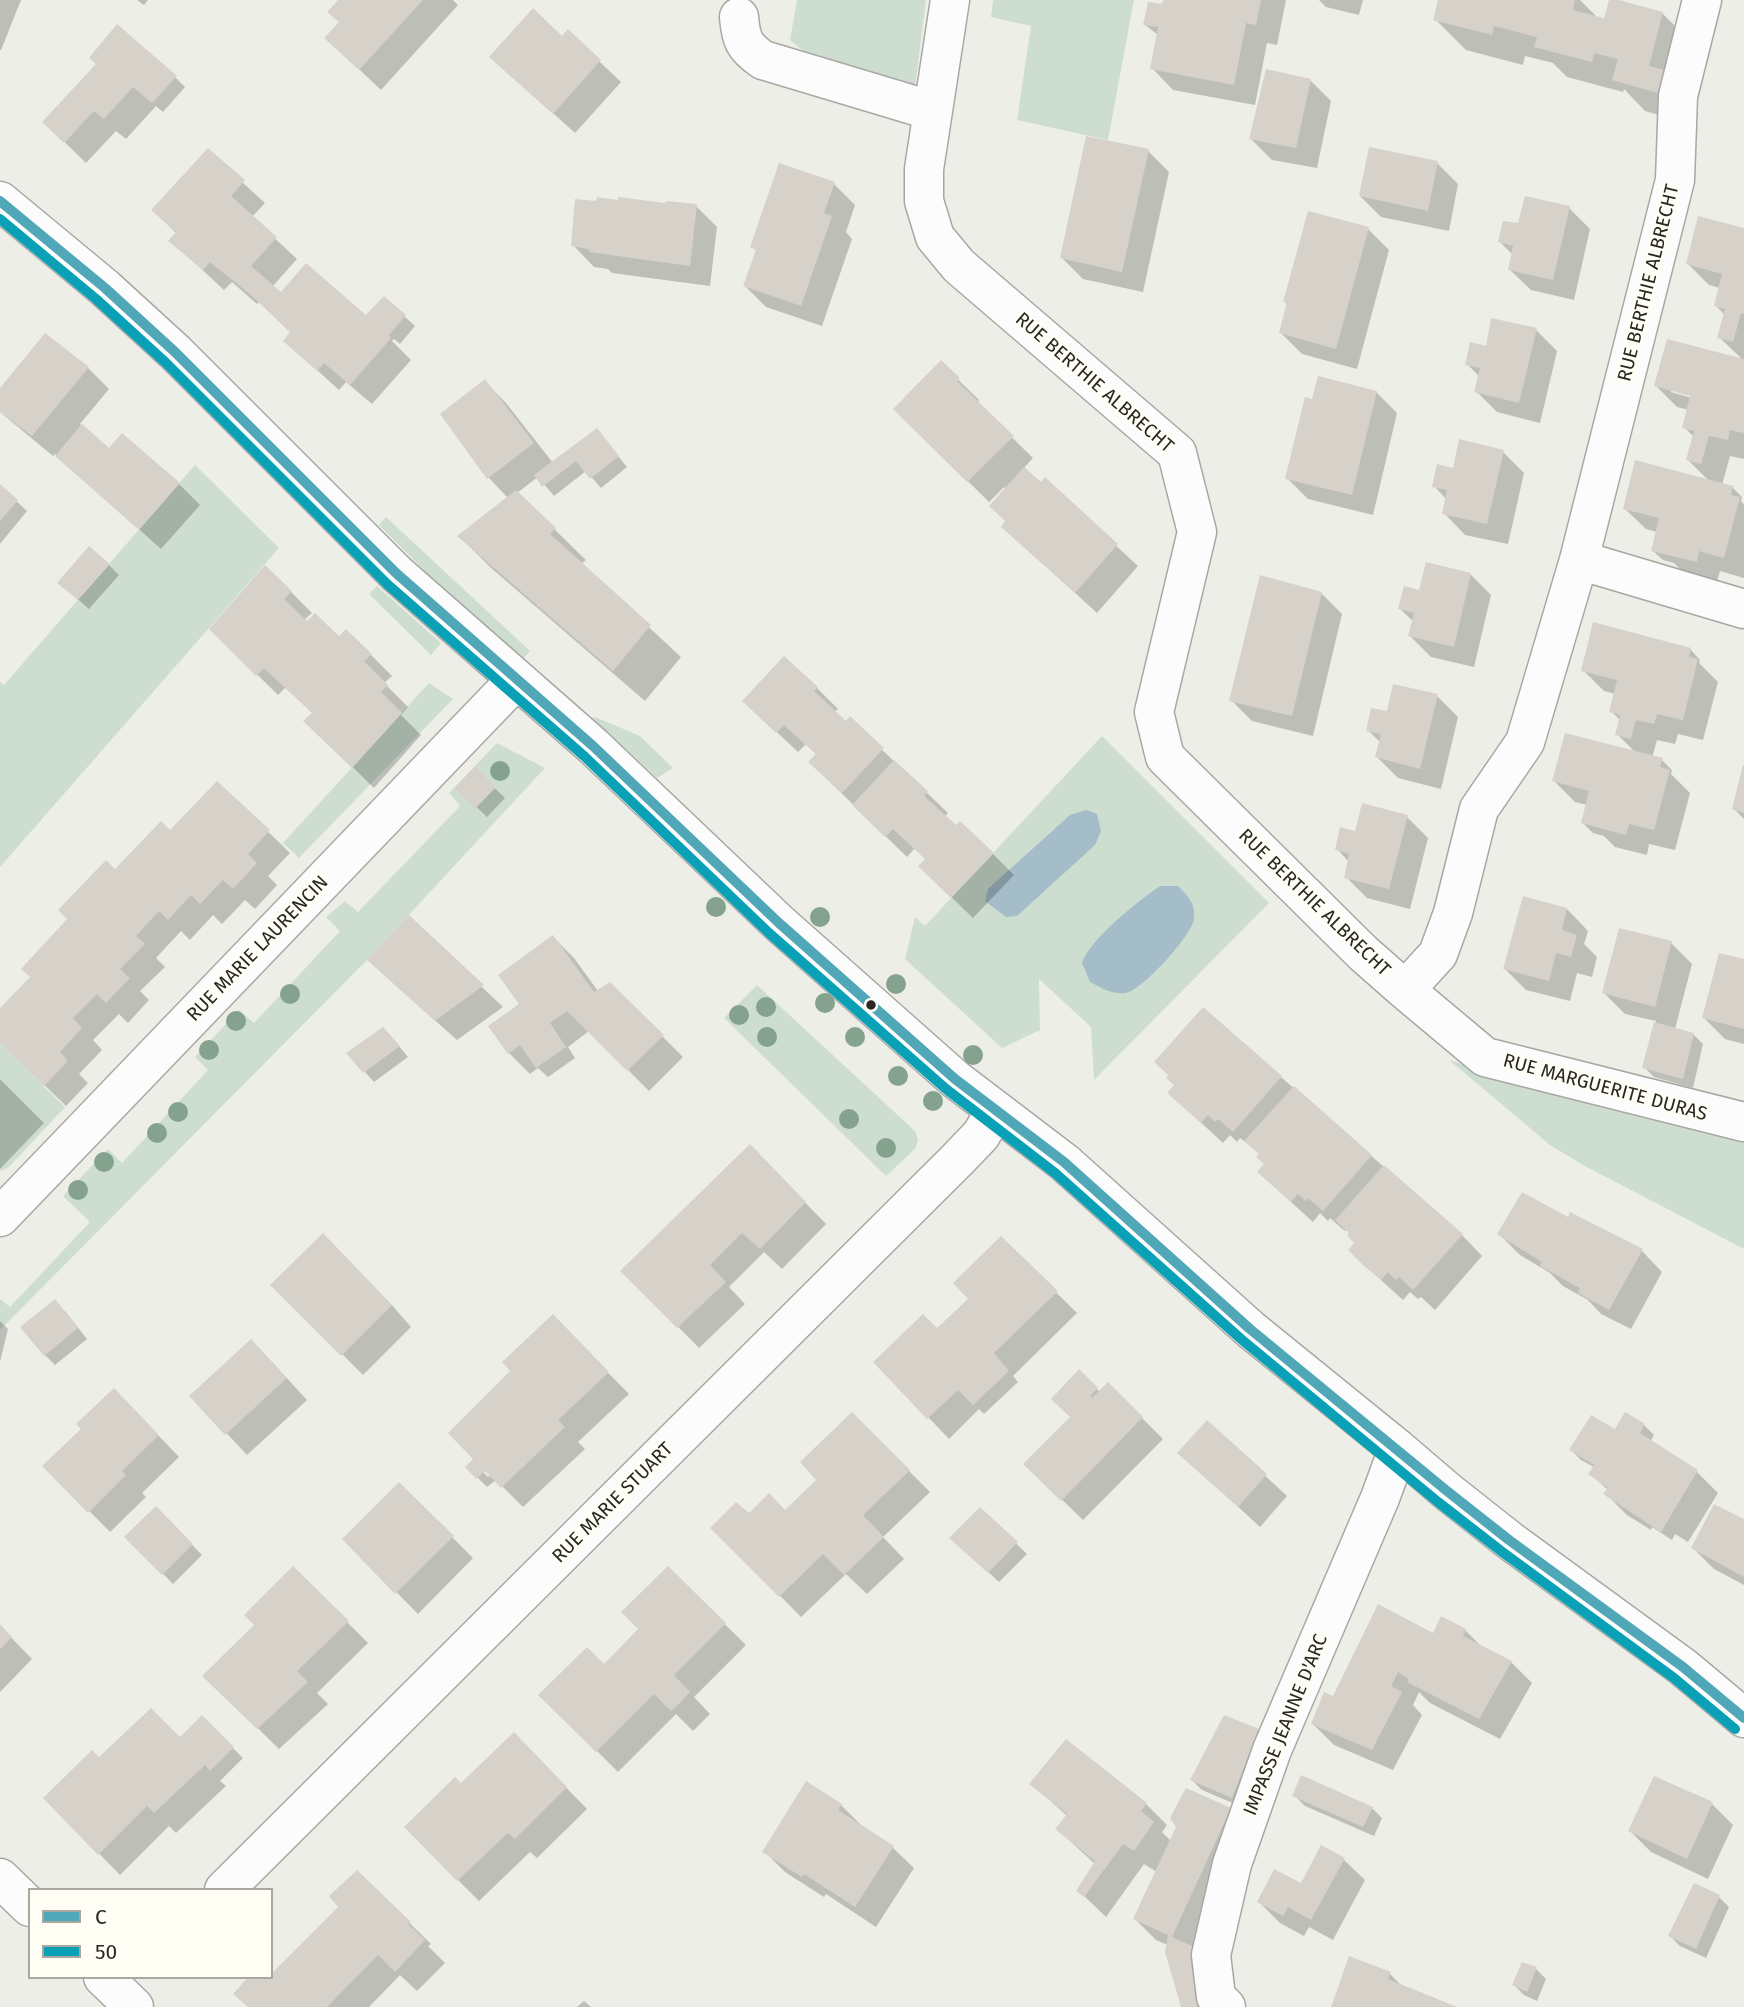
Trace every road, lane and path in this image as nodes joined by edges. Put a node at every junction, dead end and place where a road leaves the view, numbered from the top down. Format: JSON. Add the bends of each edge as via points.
{"nodes":[{"id":1,"x":950,"y":0,"type":"edge"},
{"id":2,"x":1702,"y":0,"type":"edge"},
{"id":3,"x":739,"y":17,"type":"dead end"},
{"id":4,"x":933,"y":111,"type":"junction"},
{"id":5,"x":0,"y":201,"type":"edge"},
{"id":6,"x":1579,"y":560,"type":"junction"},
{"id":7,"x":1744,"y":609,"type":"edge"},
{"id":8,"x":516,"y":680,"type":"junction"},
{"id":9,"x":1405,"y":990,"type":"junction"},
{"id":10,"x":995,"y":1111,"type":"junction"},
{"id":11,"x":1744,"y":1122,"type":"edge"},
{"id":12,"x":0,"y":1217,"type":"edge"},
{"id":13,"x":1398,"y":1448,"type":"junction"},
{"id":14,"x":1744,"y":1718,"type":"edge"},
{"id":15,"x":0,"y":1878,"type":"edge"},
{"id":16,"x":226,"y":1888,"type":"edge"},
{"id":17,"x":28,"y":1905,"type":"edge"},
{"id":18,"x":1226,"y":2007,"type":"edge"}],
"edges":[{"from":1,"to":4,"type":"street","name":"RUE BERTHIE ALBRECHT"},
{"from":2,"to":6,"type":"street","name":"RUE BERTHIE ALBRECHT","via":[[1678,96],[1675,180]]},
{"from":3,"to":4,"type":"street","via":[[741,37],[763,60]]},
{"from":4,"to":9,"type":"street","name":"RUE BERTHIE ALBRECHT","via":[[923,169],[924,201],[935,237],[959,265],[1177,453],[1198,532],[1154,712],[1165,757]]},
{"from":5,"to":8,"type":"street","via":[[165,342],[396,573]]},
{"from":6,"to":7,"type":"street"},
{"from":6,"to":9,"type":"street","name":"RUE BERTHIE ALBRECHT","via":[[1525,742],[1479,809],[1438,954]]},
{"from":8,"to":10,"type":"street","via":[[799,940]]},
{"from":8,"to":12,"type":"street","name":"RUE MARIE LAURENCIN"},
{"from":9,"to":11,"type":"street","name":"RUE MARGUERITE DURAS","via":[[1485,1057]]},
{"from":10,"to":13,"type":"street","via":[[1064,1162],[1250,1329]]},
{"from":10,"to":16,"type":"street","name":"RUE MARIE STUART","via":[[981,1135],[958,1159]]},
{"from":13,"to":14,"type":"street","via":[[1509,1540],[1683,1667]]},
{"from":13,"to":18,"type":"street","name":"IMPASSE JEANNE D'ARC","via":[[1272,1750],[1232,1864],[1212,1955],[1216,1997]]},
{"from":15,"to":17,"type":"street"}]}
